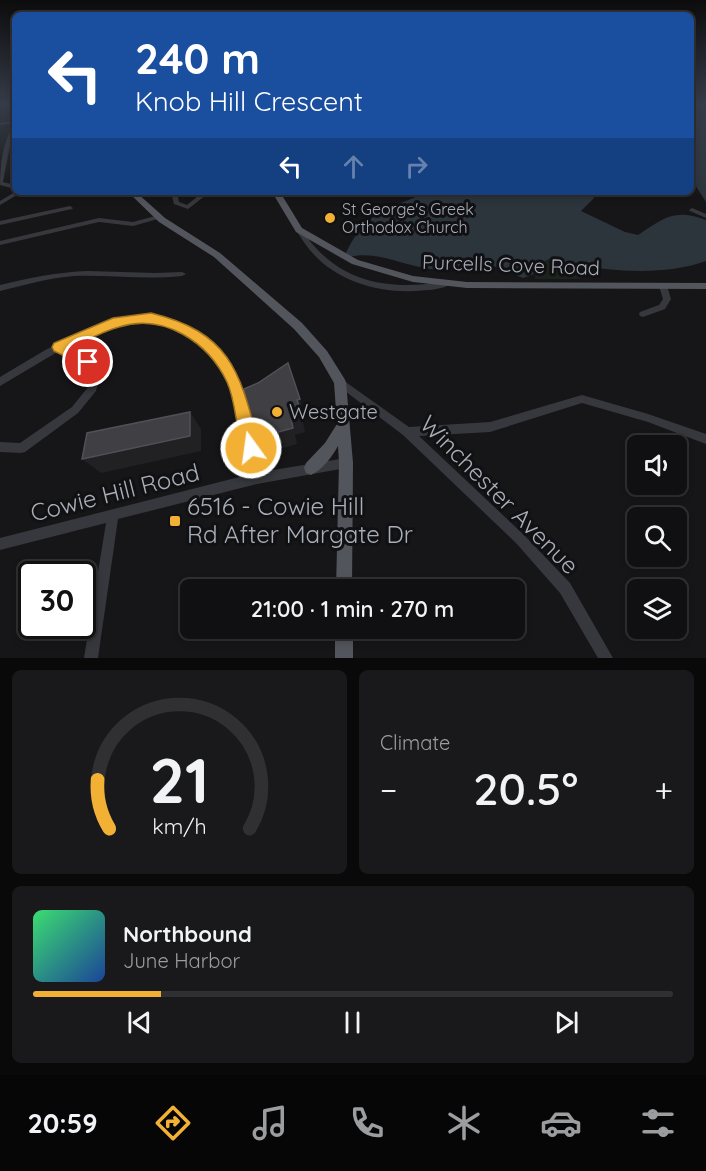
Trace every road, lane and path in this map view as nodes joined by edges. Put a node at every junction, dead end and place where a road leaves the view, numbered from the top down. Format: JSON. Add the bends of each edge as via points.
{"nodes":[{"id":1,"x":12,"y":136,"type":"edge"},
{"id":2,"x":8,"y":147,"type":"junction"},
{"id":3,"x":12,"y":147,"type":"edge"},
{"id":4,"x":12,"y":186,"type":"edge"},
{"id":5,"x":15,"y":195,"type":"edge"},
{"id":6,"x":135,"y":195,"type":"edge"},
{"id":7,"x":175,"y":195,"type":"edge"},
{"id":8,"x":203,"y":195,"type":"edge"},
{"id":9,"x":278,"y":195,"type":"edge"},
{"id":10,"x":0,"y":203,"type":"edge"},
{"id":11,"x":70,"y":208,"type":"dead end"},
{"id":12,"x":692,"y":210,"type":"dead end"},
{"id":13,"x":706,"y":216,"type":"edge"},
{"id":14,"x":159,"y":217,"type":"junction"},
{"id":15,"x":0,"y":223,"type":"edge"},
{"id":16,"x":299,"y":230,"type":"junction"},
{"id":17,"x":0,"y":243,"type":"edge"},
{"id":18,"x":182,"y":274,"type":"dead end"},
{"id":19,"x":447,"y":284,"type":"junction"},
{"id":20,"x":663,"y":286,"type":"junction"},
{"id":21,"x":706,"y":286,"type":"edge"},
{"id":22,"x":0,"y":288,"type":"edge"},
{"id":23,"x":643,"y":314,"type":"dead end"},
{"id":24,"x":59,"y":347,"type":"junction"},
{"id":25,"x":0,"y":382,"type":"edge"},
{"id":26,"x":340,"y":382,"type":"junction"},
{"id":27,"x":343,"y":424,"type":"junction"},
{"id":28,"x":407,"y":432,"type":"junction"},
{"id":29,"x":706,"y":439,"type":"edge"},
{"id":30,"x":0,"y":447,"type":"edge"},
{"id":31,"x":346,"y":464,"type":"junction"},
{"id":32,"x":310,"y":468,"type":"junction"},
{"id":33,"x":257,"y":478,"type":"junction"},
{"id":34,"x":113,"y":515,"type":"junction"},
{"id":35,"x":0,"y":544,"type":"edge"},
{"id":36,"x":344,"y":579,"type":"edge"},
{"id":37,"x":344,"y":639,"type":"edge"},
{"id":38,"x":91,"y":658,"type":"edge"},
{"id":39,"x":344,"y":658,"type":"edge"},
{"id":40,"x":606,"y":658,"type":"edge"}],
"edges":[{"from":1,"to":2,"type":"street"},
{"from":2,"to":3,"type":"street"},
{"from":2,"to":4,"type":"street","via":[[0,183]]},
{"from":5,"to":10,"type":"street"},
{"from":6,"to":14,"type":"main road"},
{"from":7,"to":8,"type":"street","via":[[176,203],[186,207]]},
{"from":9,"to":16,"type":"main road"},
{"from":11,"to":15,"type":"street"},
{"from":12,"to":13,"type":"street"},
{"from":14,"to":17,"type":"street","via":[[133,224],[99,220]]},
{"from":14,"to":26,"type":"main road","via":[[217,255],[298,326],[323,354]]},
{"from":16,"to":19,"type":"main road","name":"Purcells Cove Road","via":[[365,266]]},
{"from":16,"to":19,"type":"street","via":[[310,249],[325,263],[355,280],[415,290]]},
{"from":18,"to":22,"type":"street","via":[[74,274]]},
{"from":19,"to":20,"type":"main road","name":"Purcells Cove Road"},
{"from":20,"to":21,"type":"main road","name":"Purcells Cove Road"},
{"from":20,"to":23,"type":"street","via":[[667,299],[662,307]]},
{"from":24,"to":25,"type":"street"},
{"from":24,"to":30,"type":"street","via":[[88,362],[96,373],[93,388],[75,410],[21,448]]},
{"from":24,"to":33,"type":"street","via":[[117,322],[151,318],[170,322],[204,339],[235,382]]},
{"from":26,"to":27,"type":"main road"},
{"from":26,"to":28,"type":"street","name":"Winchester Avenue"},
{"from":27,"to":31,"type":"main road"},
{"from":27,"to":32,"type":"main road","via":[[337,438]]},
{"from":28,"to":29,"type":"street","via":[[490,427],[582,399]]},
{"from":28,"to":40,"type":"street","name":"Winchester Avenue","via":[[520,539],[565,588]]},
{"from":31,"to":32,"type":"street","name":"Cowie Hill Road"},
{"from":31,"to":36,"type":"main road"},
{"from":32,"to":33,"type":"street","name":"Cowie Hill Road"},
{"from":33,"to":34,"type":"street","name":"Cowie Hill Road"},
{"from":34,"to":35,"type":"street","name":"Cowie Hill Road"},
{"from":34,"to":38,"type":"street"},
{"from":37,"to":39,"type":"main road"}]}
